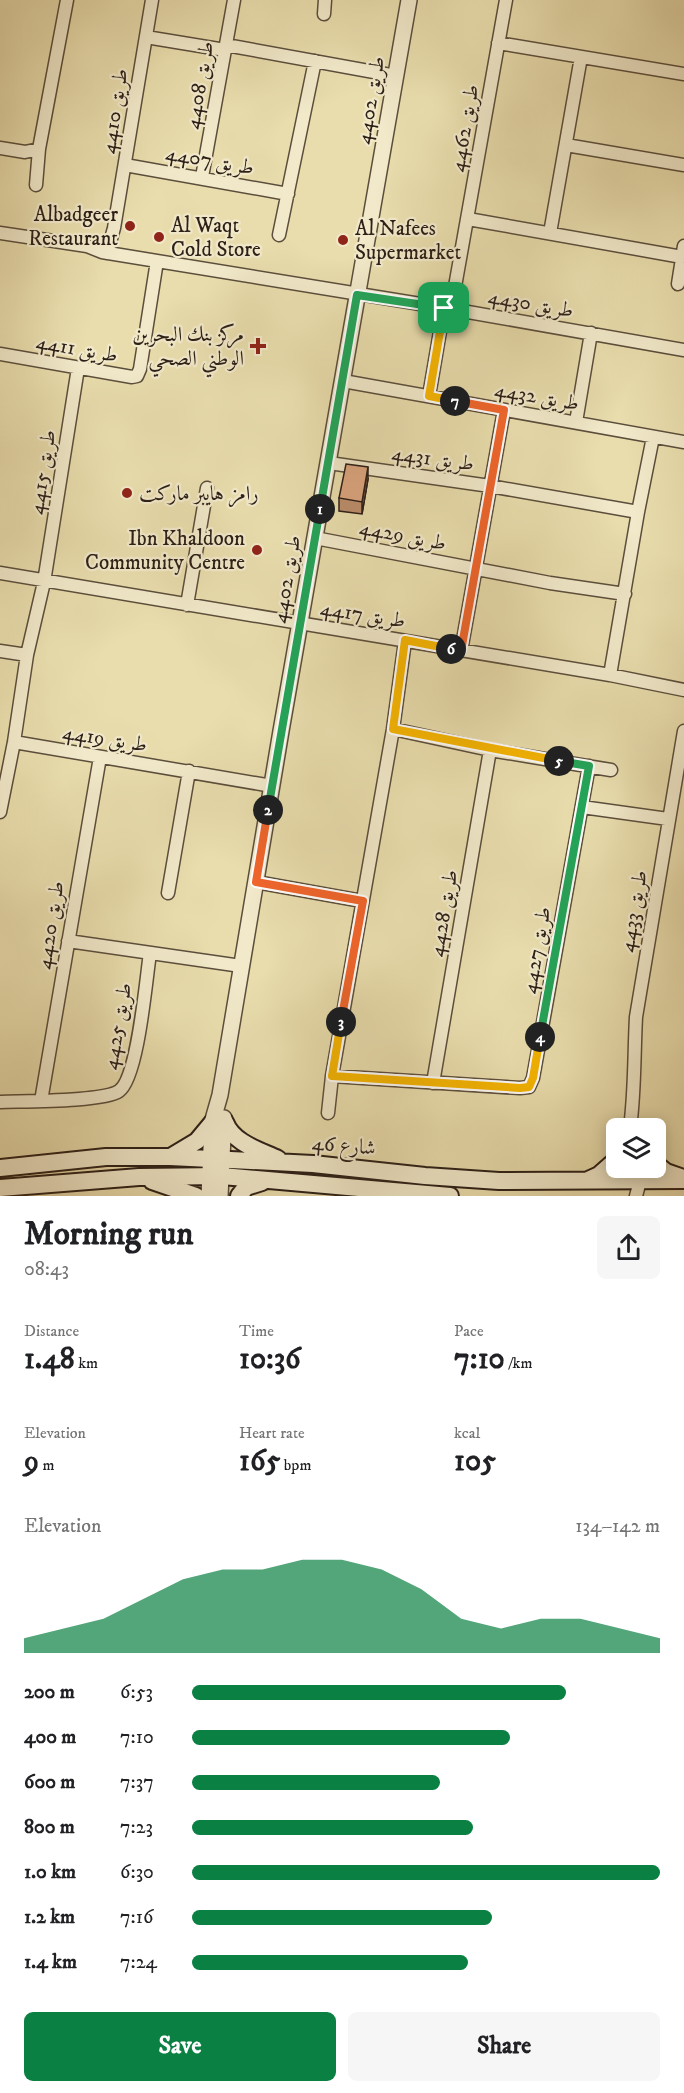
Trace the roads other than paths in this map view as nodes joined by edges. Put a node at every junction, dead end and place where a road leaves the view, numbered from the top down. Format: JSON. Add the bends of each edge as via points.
{"nodes":[{"id":1,"x":67,"y":0,"type":"edge"},
{"id":2,"x":152,"y":0,"type":"edge"},
{"id":3,"x":234,"y":0,"type":"edge"},
{"id":4,"x":325,"y":0,"type":"edge"},
{"id":5,"x":409,"y":0,"type":"edge"},
{"id":6,"x":506,"y":0,"type":"edge"},
{"id":7,"x":324,"y":14,"type":"dead end"},
{"id":8,"x":146,"y":37,"type":"junction"},
{"id":9,"x":498,"y":43,"type":"junction"},
{"id":10,"x":225,"y":48,"type":"junction"},
{"id":11,"x":581,"y":57,"type":"junction"},
{"id":12,"x":315,"y":61,"type":"junction"},
{"id":13,"x":684,"y":74,"type":"edge"},
{"id":14,"x":396,"y":76,"type":"junction"},
{"id":15,"x":566,"y":145,"type":"junction"},
{"id":16,"x":0,"y":148,"type":"edge"},
{"id":17,"x":39,"y":149,"type":"junction"},
{"id":18,"x":125,"y":165,"type":"junction"},
{"id":19,"x":684,"y":165,"type":"edge"},
{"id":20,"x":202,"y":177,"type":"junction"},
{"id":21,"x":36,"y":185,"type":"dead end"},
{"id":22,"x":288,"y":194,"type":"junction"},
{"id":23,"x":468,"y":219,"type":"junction"},
{"id":24,"x":550,"y":233,"type":"junction"},
{"id":25,"x":0,"y":235,"type":"edge"},
{"id":26,"x":279,"y":235,"type":"dead end"},
{"id":27,"x":683,"y":252,"type":"edge"},
{"id":28,"x":108,"y":253,"type":"junction"},
{"id":29,"x":157,"y":261,"type":"junction"},
{"id":30,"x":678,"y":285,"type":"dead end"},
{"id":31,"x":357,"y":295,"type":"junction"},
{"id":32,"x":448,"y":309,"type":"junction"},
{"id":33,"x":591,"y":333,"type":"junction"},
{"id":34,"x":684,"y":350,"type":"edge"},
{"id":35,"x":0,"y":354,"type":"edge"},
{"id":36,"x":78,"y":368,"type":"junction"},
{"id":37,"x":343,"y":381,"type":"junction"},
{"id":38,"x":429,"y":396,"type":"junction"},
{"id":39,"x":504,"y":410,"type":"junction"},
{"id":40,"x":576,"y":422,"type":"junction"},
{"id":41,"x":653,"y":436,"type":"junction"},
{"id":42,"x":684,"y":442,"type":"edge"},
{"id":43,"x":329,"y":463,"type":"junction"},
{"id":44,"x":490,"y":486,"type":"junction"},
{"id":45,"x":207,"y":488,"type":"dead end"},
{"id":46,"x":638,"y":512,"type":"junction"},
{"id":47,"x":315,"y":538,"type":"junction"},
{"id":48,"x":475,"y":569,"type":"junction"},
{"id":49,"x":0,"y":573,"type":"edge"},
{"id":50,"x":44,"y":582,"type":"junction"},
{"id":51,"x":625,"y":594,"type":"junction"},
{"id":52,"x":187,"y":605,"type":"junction"},
{"id":53,"x":301,"y":624,"type":"junction"},
{"id":54,"x":405,"y":640,"type":"junction"},
{"id":55,"x":0,"y":651,"type":"edge"},
{"id":56,"x":461,"y":651,"type":"junction"},
{"id":57,"x":27,"y":655,"type":"junction"},
{"id":58,"x":610,"y":675,"type":"junction"},
{"id":59,"x":684,"y":690,"type":"edge"},
{"id":60,"x":393,"y":729,"type":"junction"},
{"id":61,"x":684,"y":731,"type":"edge"},
{"id":62,"x":14,"y":742,"type":"junction"},
{"id":63,"x":490,"y":750,"type":"junction"},
{"id":64,"x":100,"y":757,"type":"junction"},
{"id":65,"x":589,"y":766,"type":"junction"},
{"id":66,"x":611,"y":770,"type":"dead end"},
{"id":67,"x":189,"y":771,"type":"junction"},
{"id":68,"x":680,"y":785,"type":"edge"},
{"id":69,"x":272,"y":786,"type":"junction"},
{"id":70,"x":2,"y":791,"type":"edge"},
{"id":71,"x":582,"y":807,"type":"junction"},
{"id":72,"x":0,"y":812,"type":"edge"},
{"id":73,"x":668,"y":819,"type":"junction"},
{"id":74,"x":256,"y":882,"type":"junction"},
{"id":75,"x":168,"y":893,"type":"dead end"},
{"id":76,"x":363,"y":901,"type":"junction"},
{"id":77,"x":68,"y":942,"type":"junction"},
{"id":78,"x":150,"y":953,"type":"junction"},
{"id":79,"x":241,"y":966,"type":"junction"},
{"id":80,"x":332,"y":1076,"type":"junction"},
{"id":81,"x":433,"y":1083,"type":"junction"},
{"id":82,"x":634,"y":1099,"type":"junction"},
{"id":83,"x":40,"y":1101,"type":"junction"},
{"id":84,"x":0,"y":1102,"type":"edge"},
{"id":85,"x":328,"y":1113,"type":"dead end"},
{"id":86,"x":631,"y":1118,"type":"edge"},
{"id":87,"x":637,"y":1118,"type":"edge"},
{"id":88,"x":218,"y":1122,"type":"junction"},
{"id":89,"x":170,"y":1157,"type":"junction"},
{"id":90,"x":217,"y":1159,"type":"junction"},
{"id":91,"x":288,"y":1163,"type":"junction"},
{"id":92,"x":0,"y":1168,"type":"edge"},
{"id":93,"x":606,"y":1169,"type":"edge"},
{"id":94,"x":666,"y":1172,"type":"edge"},
{"id":95,"x":216,"y":1176,"type":"junction"},
{"id":96,"x":140,"y":1177,"type":"junction"},
{"id":97,"x":684,"y":1179,"type":"edge"},
{"id":98,"x":270,"y":1180,"type":"junction"},
{"id":99,"x":584,"y":1181,"type":"junction"},
{"id":100,"x":634,"y":1181,"type":"edge"},
{"id":101,"x":0,"y":1188,"type":"edge"},
{"id":102,"x":195,"y":1196,"type":"edge"},
{"id":103,"x":209,"y":1196,"type":"edge"},
{"id":104,"x":220,"y":1196,"type":"edge"},
{"id":105,"x":239,"y":1196,"type":"edge"},
{"id":106,"x":450,"y":1196,"type":"edge"}],
"edges":[{"from":1,"to":17,"type":"street"},
{"from":2,"to":8,"type":"street","name":"طريق 4410"},
{"from":3,"to":10,"type":"street","name":"طريق 4408"},
{"from":4,"to":7,"type":"street"},
{"from":5,"to":14,"type":"street","name":"طريق 4402"},
{"from":6,"to":9,"type":"street","name":"طريق 4462"},
{"from":8,"to":10,"type":"street"},
{"from":8,"to":18,"type":"street","name":"طريق 4410"},
{"from":9,"to":11,"type":"street"},
{"from":9,"to":23,"type":"street","name":"طريق 4462"},
{"from":10,"to":12,"type":"street"},
{"from":10,"to":20,"type":"street","name":"طريق 4408"},
{"from":11,"to":13,"type":"street"},
{"from":11,"to":15,"type":"street"},
{"from":12,"to":14,"type":"street"},
{"from":12,"to":22,"type":"street"},
{"from":14,"to":31,"type":"street","name":"طريق 4402"},
{"from":15,"to":19,"type":"street"},
{"from":15,"to":24,"type":"street"},
{"from":16,"to":17,"type":"street","via":[[25,152]]},
{"from":17,"to":21,"type":"street"},
{"from":18,"to":20,"type":"street","name":"طريق 4407"},
{"from":18,"to":28,"type":"street","name":"طريق 4410"},
{"from":20,"to":22,"type":"street","name":"طريق 4407"},
{"from":22,"to":26,"type":"street"},
{"from":23,"to":24,"type":"street"},
{"from":23,"to":32,"type":"street","name":"طريق 4462"},
{"from":24,"to":27,"type":"street"},
{"from":25,"to":28,"type":"street","name":"طريق 4430","via":[[87,246]]},
{"from":27,"to":30,"type":"street"},
{"from":28,"to":29,"type":"street","name":"طريق 4430"},
{"from":29,"to":31,"type":"street","name":"طريق 4430"},
{"from":29,"to":36,"type":"street","name":"طريق 4411","via":[[140,372],[132,377]]},
{"from":31,"to":32,"type":"street","name":"طريق 4430"},
{"from":31,"to":37,"type":"street","name":"طريق 4402"},
{"from":32,"to":33,"type":"street","name":"طريق 4430"},
{"from":32,"to":38,"type":"street","name":"طريق 4462"},
{"from":33,"to":34,"type":"street","name":"طريق 4430"},
{"from":33,"to":40,"type":"street","name":"طريق 4430"},
{"from":35,"to":36,"type":"street","name":"طريق 4411"},
{"from":36,"to":50,"type":"street","name":"طريق 4415"},
{"from":37,"to":38,"type":"street","name":"طريق 4432"},
{"from":37,"to":43,"type":"street","name":"طريق 4402"},
{"from":38,"to":39,"type":"street","name":"طريق 4432"},
{"from":39,"to":40,"type":"street","name":"طريق 4432"},
{"from":39,"to":44,"type":"street"},
{"from":40,"to":41,"type":"street","name":"طريق 4432"},
{"from":41,"to":42,"type":"street","name":"طريق 4432"},
{"from":41,"to":46,"type":"street"},
{"from":43,"to":44,"type":"street","name":"طريق 4431"},
{"from":43,"to":47,"type":"street","name":"طريق 4402"},
{"from":44,"to":46,"type":"street","name":"طريق 4431"},
{"from":44,"to":48,"type":"street"},
{"from":45,"to":52,"type":"street"},
{"from":46,"to":51,"type":"street"},
{"from":47,"to":48,"type":"street","name":"طريق 4429"},
{"from":47,"to":53,"type":"street","name":"طريق 4402"},
{"from":48,"to":51,"type":"street","name":"طريق 4429"},
{"from":48,"to":56,"type":"street"},
{"from":49,"to":50,"type":"street","name":"طريق 4417"},
{"from":50,"to":52,"type":"street","name":"طريق 4417"},
{"from":50,"to":57,"type":"street","name":"طريق 4415"},
{"from":51,"to":58,"type":"street"},
{"from":52,"to":53,"type":"street","name":"طريق 4417"},
{"from":53,"to":54,"type":"street","name":"طريق 4417"},
{"from":53,"to":69,"type":"street","name":"طريق 4402"},
{"from":54,"to":56,"type":"street","name":"طريق 4417"},
{"from":54,"to":60,"type":"street"},
{"from":55,"to":57,"type":"street"},
{"from":56,"to":58,"type":"street","name":"طريق 4417"},
{"from":57,"to":62,"type":"street","name":"طريق 4415"},
{"from":58,"to":59,"type":"street","name":"طريق 4417"},
{"from":60,"to":63,"type":"street"},
{"from":60,"to":76,"type":"street"},
{"from":61,"to":68,"type":"street","name":"طريق 4433"},
{"from":62,"to":64,"type":"street","name":"طريق 4419"},
{"from":62,"to":70,"type":"street","name":"طريق 4415"},
{"from":63,"to":65,"type":"street"},
{"from":63,"to":81,"type":"street","name":"طريق 4428"},
{"from":64,"to":67,"type":"street","name":"طريق 4419"},
{"from":64,"to":77,"type":"street","name":"طريق 4420"},
{"from":65,"to":66,"type":"street"},
{"from":65,"to":71,"type":"street","name":"طريق 4427"},
{"from":67,"to":69,"type":"street","name":"طريق 4419"},
{"from":67,"to":75,"type":"street"},
{"from":68,"to":73,"type":"street","name":"طريق 4433"},
{"from":69,"to":74,"type":"street","name":"طريق 4402"},
{"from":70,"to":72,"type":"street","name":"طريق 4415"},
{"from":71,"to":73,"type":"street"},
{"from":71,"to":81,"type":"street","name":"طريق 4427","via":[[529,1087]]},
{"from":73,"to":82,"type":"street","name":"طريق 4433","via":[[636,1017]]},
{"from":74,"to":76,"type":"street"},
{"from":74,"to":79,"type":"street","name":"طريق 4402"},
{"from":76,"to":80,"type":"street"},
{"from":77,"to":78,"type":"street"},
{"from":77,"to":83,"type":"street","name":"طريق 4420"},
{"from":78,"to":79,"type":"street"},
{"from":78,"to":83,"type":"street","name":"طريق 4425","via":[[135,1058],[128,1081],[120,1091],[109,1095]]},
{"from":79,"to":88,"type":"street","name":"طريق 4402"},
{"from":80,"to":81,"type":"street","name":"طريق 4427"},
{"from":80,"to":85,"type":"street"},
{"from":82,"to":86,"type":"street","name":"طريق 4433"},
{"from":82,"to":87,"type":"street","name":"طريق 4433"},
{"from":83,"to":84,"type":"street","name":"طريق 4425"},
{"from":88,"to":89,"type":"main road"},
{"from":88,"to":90,"type":"street","name":"طريق 4402"},
{"from":88,"to":91,"type":"main road","via":[[238,1139]]},
{"from":89,"to":90,"type":"main road","name":"شارع 46"},
{"from":89,"to":92,"type":"main road","name":"شارع 46","via":[[106,1157]]},
{"from":90,"to":91,"type":"main road","name":"شارع 46"},
{"from":90,"to":95,"type":"street","name":"طريق 4402"},
{"from":91,"to":99,"type":"main road","name":"شارع 46","via":[[488,1180]]},
{"from":93,"to":99,"type":"main road"},
{"from":94,"to":97,"type":"main road"},
{"from":95,"to":96,"type":"main road","name":"شارع 46"},
{"from":95,"to":98,"type":"main road","name":"شارع 46"},
{"from":95,"to":103,"type":"street"},
{"from":95,"to":104,"type":"street"},
{"from":96,"to":101,"type":"main road","name":"شارع 46"},
{"from":96,"to":102,"type":"main road"},
{"from":97,"to":100,"type":"main road","name":"شارع 46"},
{"from":98,"to":105,"type":"main road","via":[[246,1186]]},
{"from":98,"to":106,"type":"main road","name":"شارع 46"},
{"from":99,"to":100,"type":"main road","name":"شارع 46"}]}
